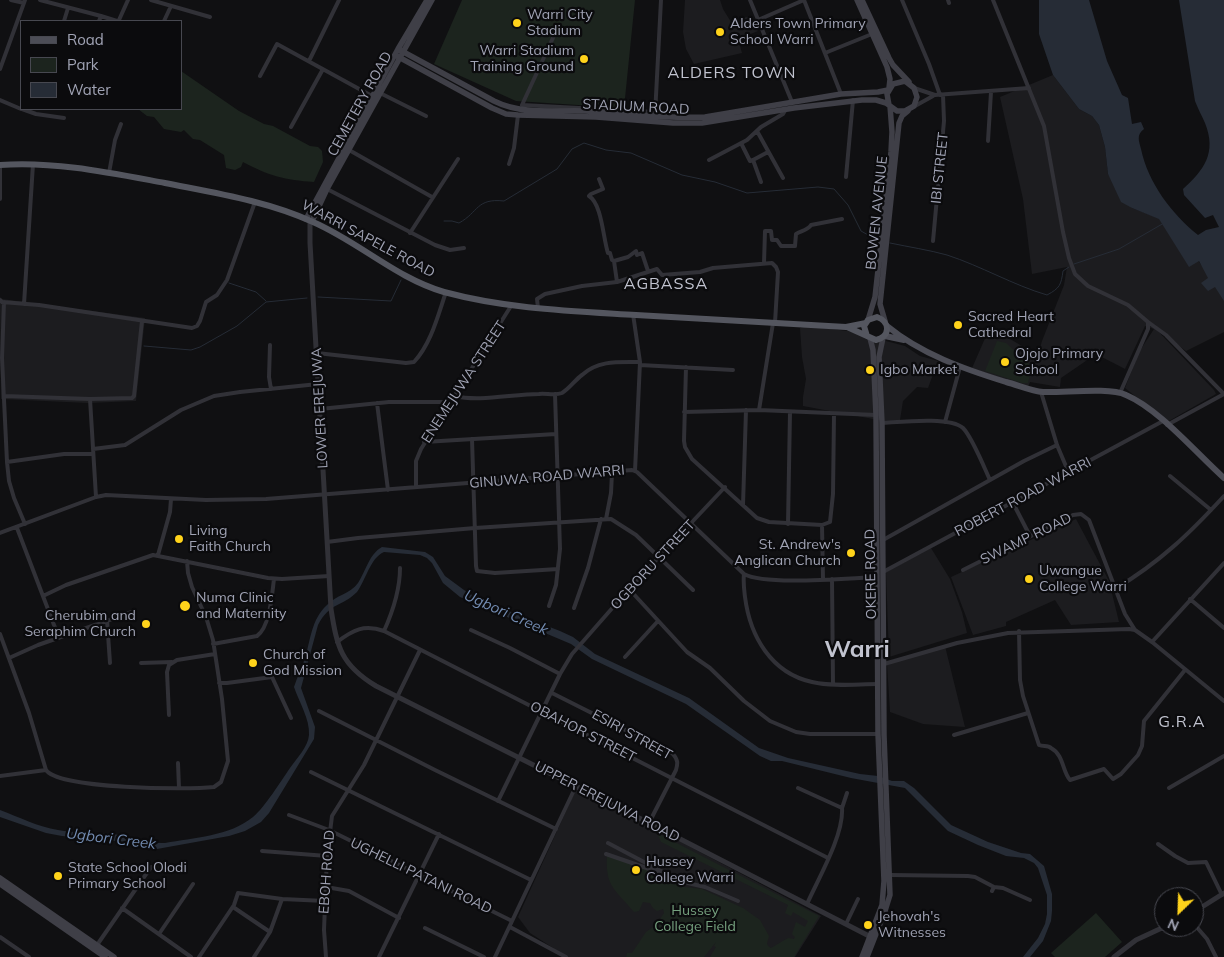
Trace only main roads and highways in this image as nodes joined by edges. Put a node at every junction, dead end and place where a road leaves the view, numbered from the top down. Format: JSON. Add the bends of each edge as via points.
{"nodes":[{"id":1,"x":427,"y":0,"type":"edge"},
{"id":2,"x":432,"y":0,"type":"edge"},
{"id":3,"x":857,"y":0,"type":"edge"},
{"id":4,"x":862,"y":0,"type":"edge"},
{"id":5,"x":399,"y":54,"type":"junction"},
{"id":6,"x":912,"y":86,"type":"junction"},
{"id":7,"x":888,"y":89,"type":"junction"},
{"id":8,"x":889,"y":105,"type":"junction"},
{"id":9,"x":911,"y":108,"type":"junction"},
{"id":10,"x":520,"y":110,"type":"junction"},
{"id":11,"x":0,"y":165,"type":"edge"},
{"id":12,"x":309,"y":220,"type":"junction"},
{"id":13,"x":867,"y":322,"type":"junction"},
{"id":14,"x":886,"y":324,"type":"junction"},
{"id":15,"x":846,"y":327,"type":"junction"},
{"id":16,"x":868,"y":337,"type":"junction"},
{"id":17,"x":884,"y":337,"type":"junction"},
{"id":18,"x":905,"y":341,"type":"junction"},
{"id":19,"x":1223,"y":475,"type":"edge"},
{"id":20,"x":883,"y":787,"type":"junction"},
{"id":21,"x":0,"y":878,"type":"edge"},
{"id":22,"x":0,"y":884,"type":"edge"},
{"id":23,"x":105,"y":957,"type":"edge"},
{"id":24,"x":114,"y":957,"type":"edge"},
{"id":25,"x":862,"y":957,"type":"edge"},
{"id":26,"x":867,"y":957,"type":"edge"}],
"edges":[{"from":1,"to":5,"type":"main road","name":"CEMETERY ROAD"},
{"from":2,"to":5,"type":"main road","name":"CEMETERY ROAD"},
{"from":3,"to":7,"type":"main road","via":[[887,67]]},
{"from":4,"to":6,"type":"main road","via":[[893,65]]},
{"from":5,"to":10,"type":"main road","name":"STADIUM ROAD","via":[[492,108],[506,114]]},
{"from":5,"to":12,"type":"main road","name":"CEMETERY ROAD"},
{"from":5,"to":12,"type":"main road","name":"CEMETERY ROAD","via":[[372,96]]},
{"from":6,"to":7,"type":"main road","via":[[899,81]]},
{"from":6,"to":9,"type":"main road","via":[[917,97]]},
{"from":7,"to":8,"type":"main road"},
{"from":7,"to":10,"type":"main road","name":"STADIUM ROAD","via":[[687,118]]},
{"from":8,"to":9,"type":"main road","via":[[901,112]]},
{"from":8,"to":10,"type":"main road","name":"STADIUM ROAD","via":[[876,100],[853,100],[688,123]]},
{"from":8,"to":13,"type":"main road","name":"BOWEN AVENUE","via":[[891,152],[874,297]]},
{"from":9,"to":14,"type":"main road","name":"BOWEN AVENUE","via":[[899,123],[881,295],[881,310]]},
{"from":11,"to":12,"type":"highway","name":"WARRI SAPELE ROAD","via":[[34,164],[109,173],[255,202]]},
{"from":12,"to":15,"type":"highway","name":"WARRI SAPELE ROAD","via":[[403,275],[446,292],[512,306]]},
{"from":13,"to":14,"type":"highway","via":[[877,317]]},
{"from":13,"to":15,"type":"highway","name":"WARRI SAPELE ROAD"},
{"from":13,"to":16,"type":"highway","via":[[864,330]]},
{"from":14,"to":17,"type":"highway"},
{"from":14,"to":18,"type":"main road"},
{"from":15,"to":16,"type":"highway","name":"WARRI SAPELE ROAD"},
{"from":16,"to":17,"type":"highway","via":[[876,340]]},
{"from":16,"to":20,"type":"main road","name":"OKERE ROAD","via":[[873,350],[876,415],[878,734]]},
{"from":17,"to":18,"type":"main road"},
{"from":17,"to":20,"type":"main road","name":"OKERE ROAD","via":[[879,357],[886,778]]},
{"from":18,"to":19,"type":"main road","via":[[960,367],[1042,392],[1120,393],[1139,401]]},
{"from":20,"to":25,"type":"main road","name":"OKERE ROAD","via":[[884,889],[882,905]]},
{"from":20,"to":26,"type":"main road","name":"OKERE ROAD","via":[[890,895]]},
{"from":21,"to":24,"type":"main road"},
{"from":22,"to":23,"type":"main road"}]}
